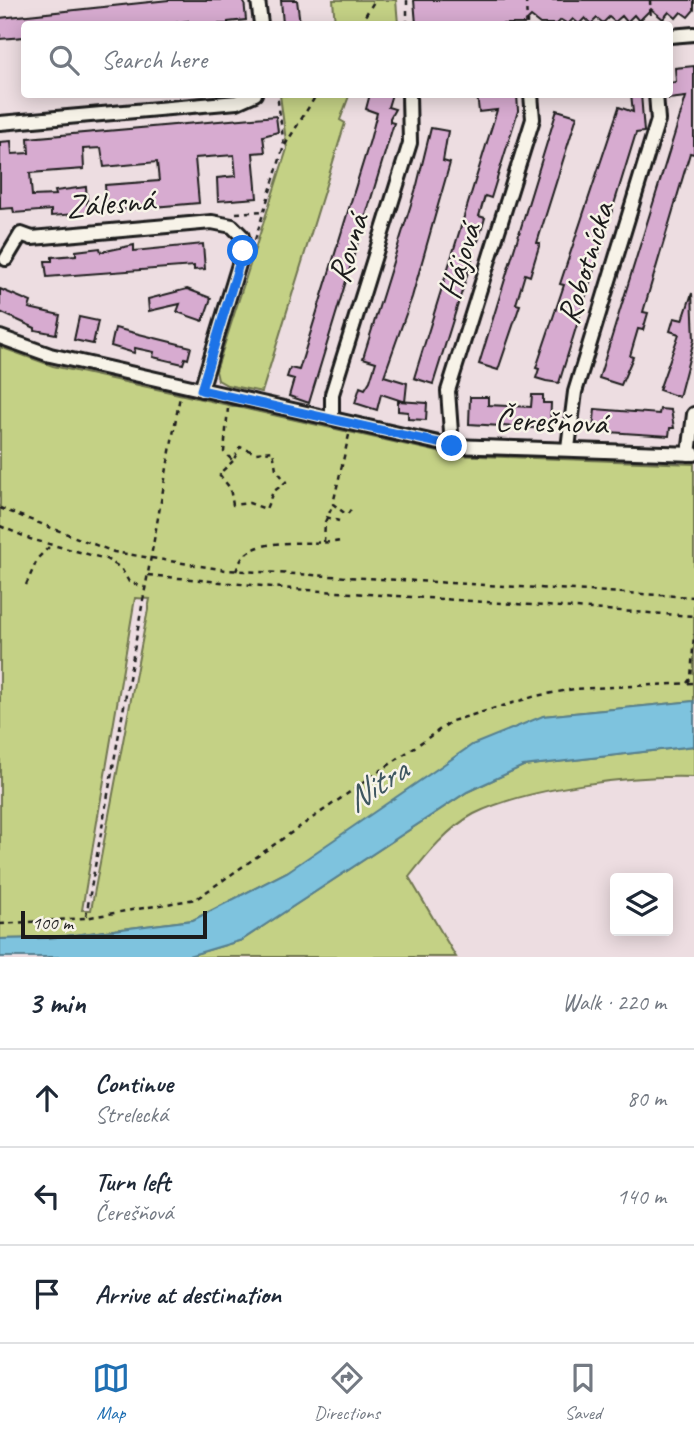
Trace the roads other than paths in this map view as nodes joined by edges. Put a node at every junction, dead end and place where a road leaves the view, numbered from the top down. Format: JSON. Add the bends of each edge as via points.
{"nodes":[{"id":1,"x":258,"y":0,"type":"edge"},
{"id":2,"x":261,"y":21,"type":"edge"},
{"id":3,"x":694,"y":34,"type":"edge"},
{"id":4,"x":673,"y":36,"type":"edge"},
{"id":5,"x":246,"y":98,"type":"edge"},
{"id":6,"x":409,"y":98,"type":"edge"},
{"id":7,"x":531,"y":98,"type":"edge"},
{"id":8,"x":656,"y":98,"type":"edge"},
{"id":9,"x":0,"y":123,"type":"edge"},
{"id":10,"x":6,"y":258,"type":"dead end"},
{"id":11,"x":0,"y":337,"type":"edge"},
{"id":12,"x":201,"y":390,"type":"junction"},
{"id":13,"x":694,"y":414,"type":"edge"},
{"id":14,"x":332,"y":418,"type":"junction"},
{"id":15,"x":452,"y":446,"type":"junction"},
{"id":16,"x":568,"y":448,"type":"junction"},
{"id":17,"x":691,"y":454,"type":"edge"}],
"edges":[{"from":1,"to":2,"type":"street"},
{"from":3,"to":4,"type":"street"},
{"from":5,"to":9,"type":"street"},
{"from":6,"to":14,"type":"street","name":"Rovná","via":[[410,143],[332,394]]},
{"from":7,"to":15,"type":"street","name":"Hájová","via":[[533,119],[448,391]]},
{"from":8,"to":16,"type":"street","name":"Robotnícka","via":[[658,120],[575,392]]},
{"from":10,"to":12,"type":"street","name":"Zálesná","via":[[21,234],[32,238],[229,220],[242,236],[243,251]]},
{"from":11,"to":12,"type":"street","name":"Čerešňová","via":[[50,355]]},
{"from":12,"to":14,"type":"street","name":"Čerešňová"},
{"from":13,"to":17,"type":"street"},
{"from":14,"to":15,"type":"street","name":"Čerešňová"},
{"from":15,"to":16,"type":"street","name":"Čerešňová"},
{"from":16,"to":17,"type":"street","name":"Čerešňová"}]}
